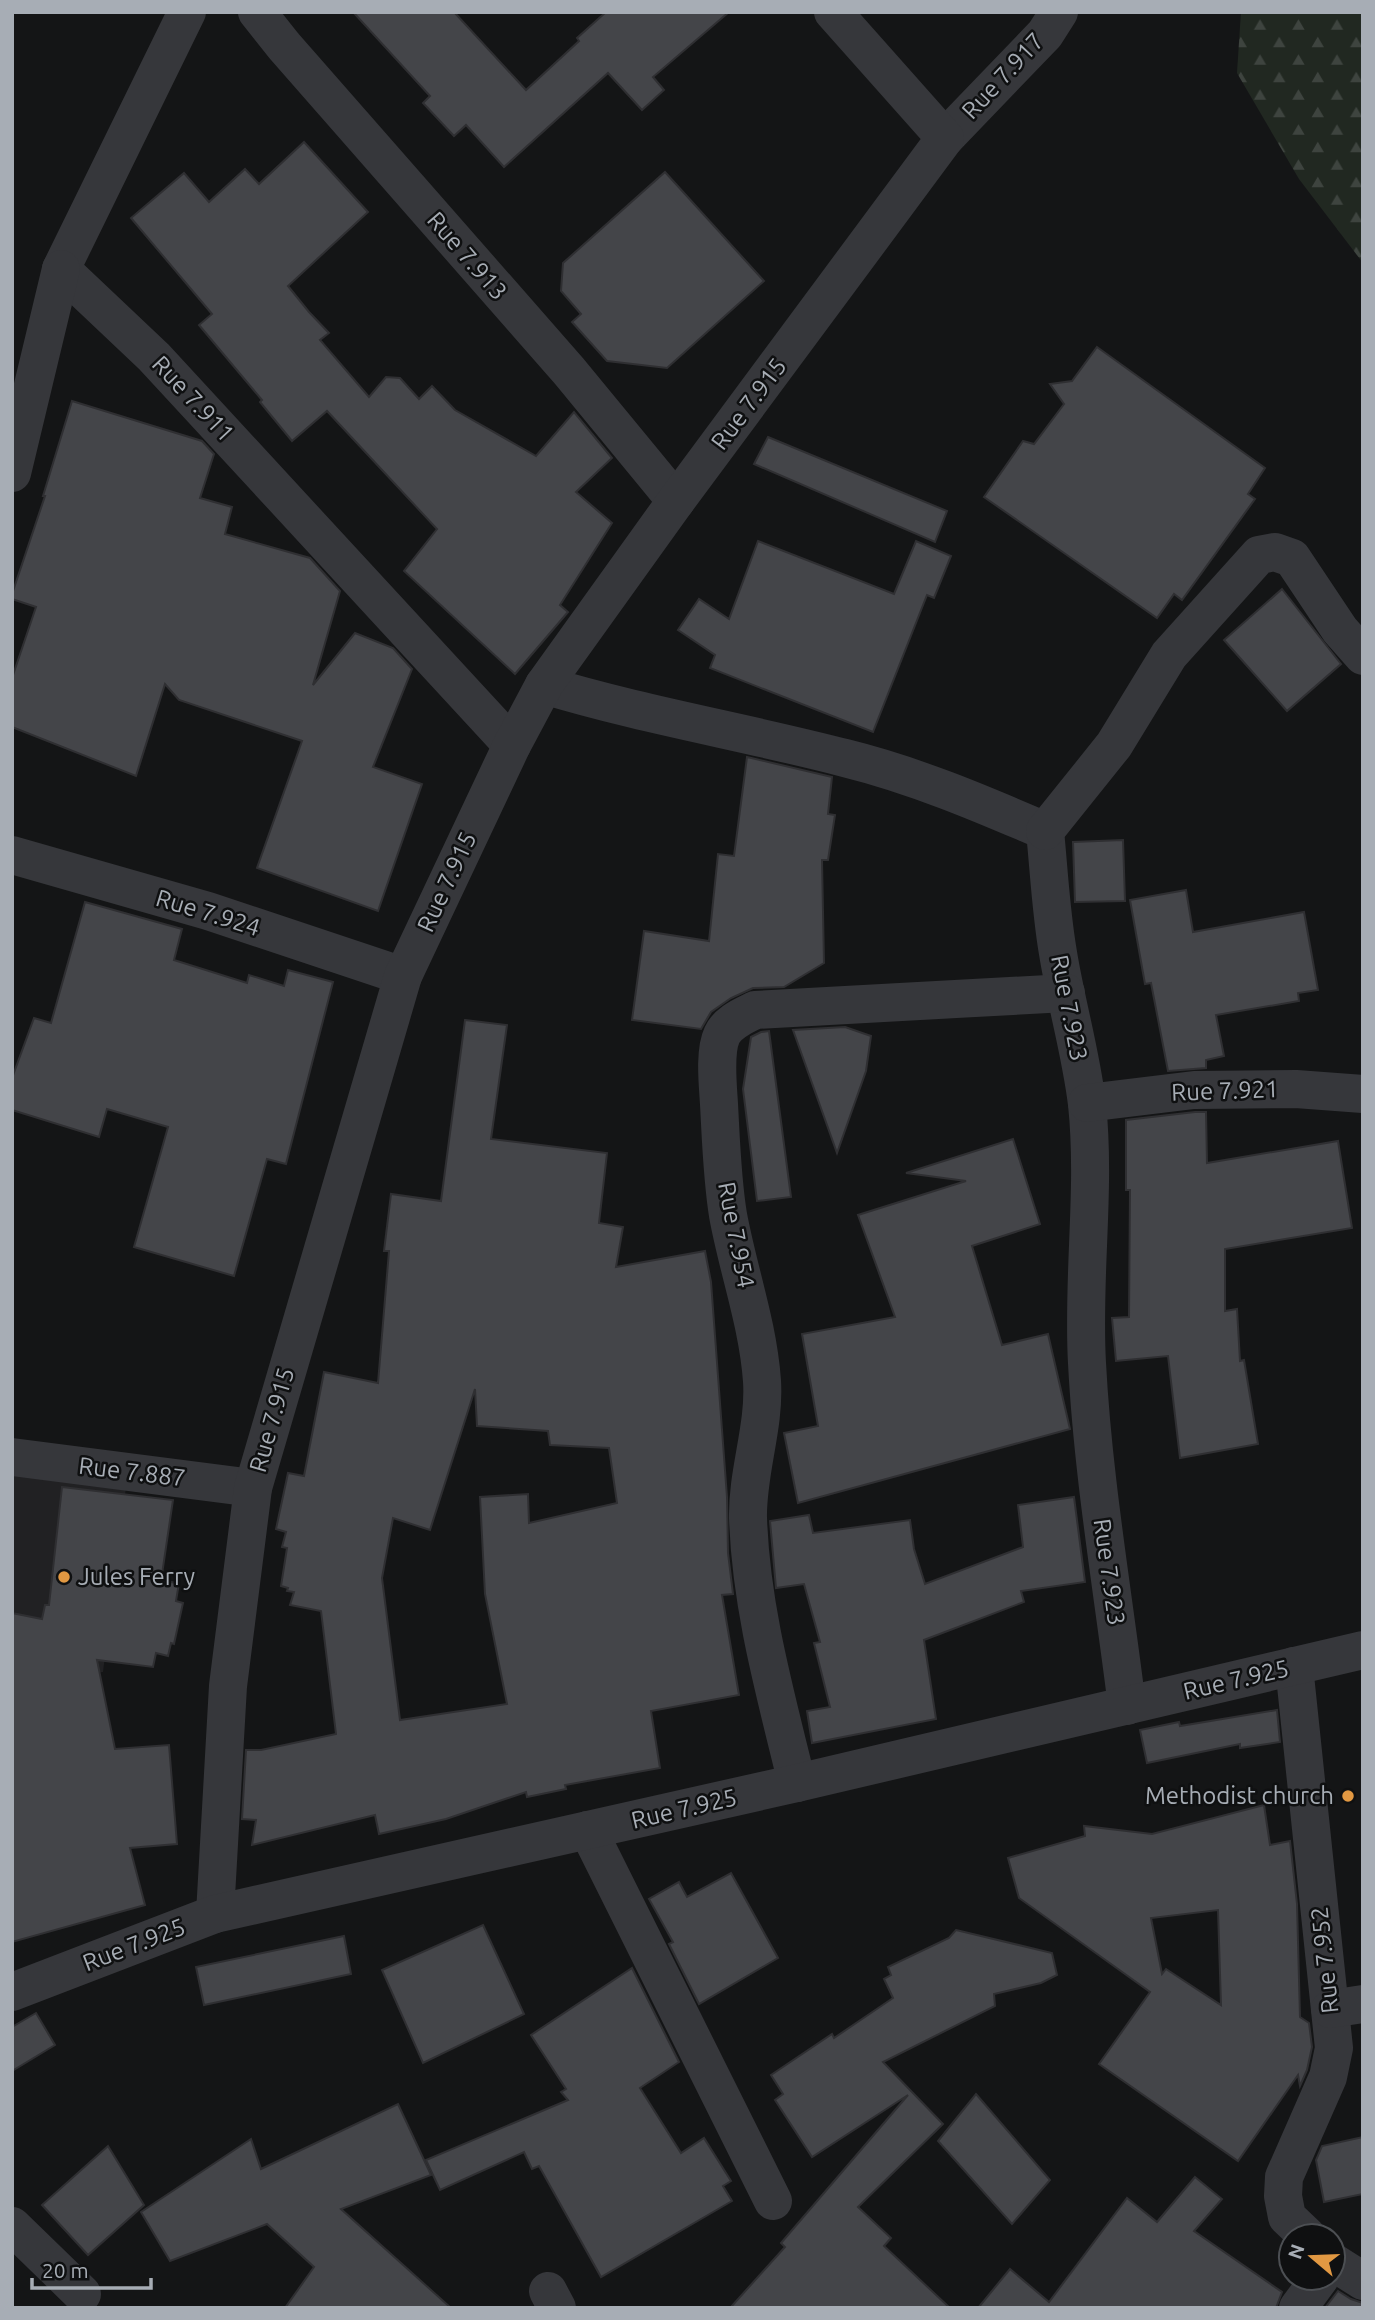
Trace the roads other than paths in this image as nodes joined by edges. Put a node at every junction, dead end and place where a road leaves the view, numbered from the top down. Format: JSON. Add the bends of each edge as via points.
{"nodes":[{"id":1,"x":187,"y":12,"type":"edge"},
{"id":2,"x":257,"y":12,"type":"edge"},
{"id":3,"x":833,"y":12,"type":"edge"},
{"id":4,"x":1059,"y":12,"type":"edge"},
{"id":5,"x":945,"y":138,"type":"junction"},
{"id":6,"x":61,"y":269,"type":"junction"},
{"id":7,"x":12,"y":473,"type":"edge"},
{"id":8,"x":676,"y":500,"type":"junction"},
{"id":9,"x":1363,"y":656,"type":"edge"},
{"id":10,"x":544,"y":685,"type":"junction"},
{"id":11,"x":512,"y":745,"type":"junction"},
{"id":12,"x":1045,"y":831,"type":"junction"},
{"id":13,"x":12,"y":855,"type":"edge"},
{"id":14,"x":403,"y":976,"type":"junction"},
{"id":15,"x":1066,"y":993,"type":"junction"},
{"id":16,"x":1363,"y":1094,"type":"edge"},
{"id":17,"x":1087,"y":1103,"type":"junction"},
{"id":18,"x":12,"y":1457,"type":"edge"},
{"id":19,"x":253,"y":1488,"type":"junction"},
{"id":20,"x":1363,"y":1650,"type":"edge"},
{"id":21,"x":1294,"y":1666,"type":"junction"},
{"id":22,"x":1127,"y":1706,"type":"junction"},
{"id":23,"x":797,"y":1783,"type":"junction"},
{"id":24,"x":588,"y":1830,"type":"junction"},
{"id":25,"x":215,"y":1914,"type":"junction"},
{"id":26,"x":12,"y":1992,"type":"edge"},
{"id":27,"x":1346,"y":2006,"type":"edge"},
{"id":28,"x":773,"y":2201,"type":"dead end"},
{"id":29,"x":1292,"y":2222,"type":"edge"},
{"id":30,"x":12,"y":2226,"type":"edge"},
{"id":31,"x":1347,"y":2271,"type":"edge"},
{"id":32,"x":1363,"y":2281,"type":"edge"},
{"id":33,"x":1310,"y":2292,"type":"edge"},
{"id":34,"x":82,"y":2294,"type":"dead end"},
{"id":35,"x":1298,"y":2308,"type":"edge"}],
"edges":[{"from":1,"to":6,"type":"street"},
{"from":2,"to":8,"type":"street","name":"Rue 7.913"},
{"from":3,"to":5,"type":"street"},
{"from":4,"to":5,"type":"street","name":"Rue 7.917","via":[[1045,34]]},
{"from":5,"to":8,"type":"street","name":"Rue 7.915"},
{"from":6,"to":7,"type":"street"},
{"from":6,"to":11,"type":"street","name":"Rue 7.911","via":[[154,357]]},
{"from":8,"to":10,"type":"street","name":"Rue 7.915"},
{"from":9,"to":12,"type":"street","via":[[1292,558],[1275,552],[1259,555],[1169,655],[1114,744]]},
{"from":10,"to":11,"type":"street","name":"Rue 7.915"},
{"from":10,"to":12,"type":"street","via":[[846,758],[944,789]]},
{"from":11,"to":14,"type":"street","name":"Rue 7.915"},
{"from":12,"to":15,"type":"street","name":"Rue 7.923","via":[[1057,951]]},
{"from":13,"to":14,"type":"street","name":"Rue 7.924","via":[[208,911]]},
{"from":14,"to":19,"type":"street","name":"Rue 7.915"},
{"from":15,"to":17,"type":"street","name":"Rue 7.923"},
{"from":15,"to":23,"type":"street","name":"Rue 7.954","via":[[755,1010],[736,1018],[722,1035],[716,1068],[728,1214],[762,1382],[748,1517],[755,1596]]},
{"from":16,"to":17,"type":"street","name":"Rue 7.921","via":[[1194,1090]]},
{"from":17,"to":22,"type":"street","name":"Rue 7.923","via":[[1091,1189],[1087,1362],[1097,1485]]},
{"from":18,"to":19,"type":"street","name":"Rue 7.887"},
{"from":19,"to":25,"type":"street","name":"Rue 7.915","via":[[228,1686]]},
{"from":20,"to":21,"type":"street","name":"Rue 7.925"},
{"from":21,"to":22,"type":"street","name":"Rue 7.925"},
{"from":21,"to":27,"type":"street","name":"Rue 7.952"},
{"from":22,"to":23,"type":"street","name":"Rue 7.925"},
{"from":23,"to":24,"type":"street","name":"Rue 7.925"},
{"from":24,"to":25,"type":"street","name":"Rue 7.925"},
{"from":24,"to":28,"type":"street"},
{"from":25,"to":26,"type":"street","name":"Rue 7.925"},
{"from":27,"to":29,"type":"street","name":"Rue 7.952","via":[[1328,2077],[1284,2177],[1283,2196]]},
{"from":30,"to":34,"type":"street"},
{"from":31,"to":32,"type":"street"},
{"from":33,"to":35,"type":"street"}]}
